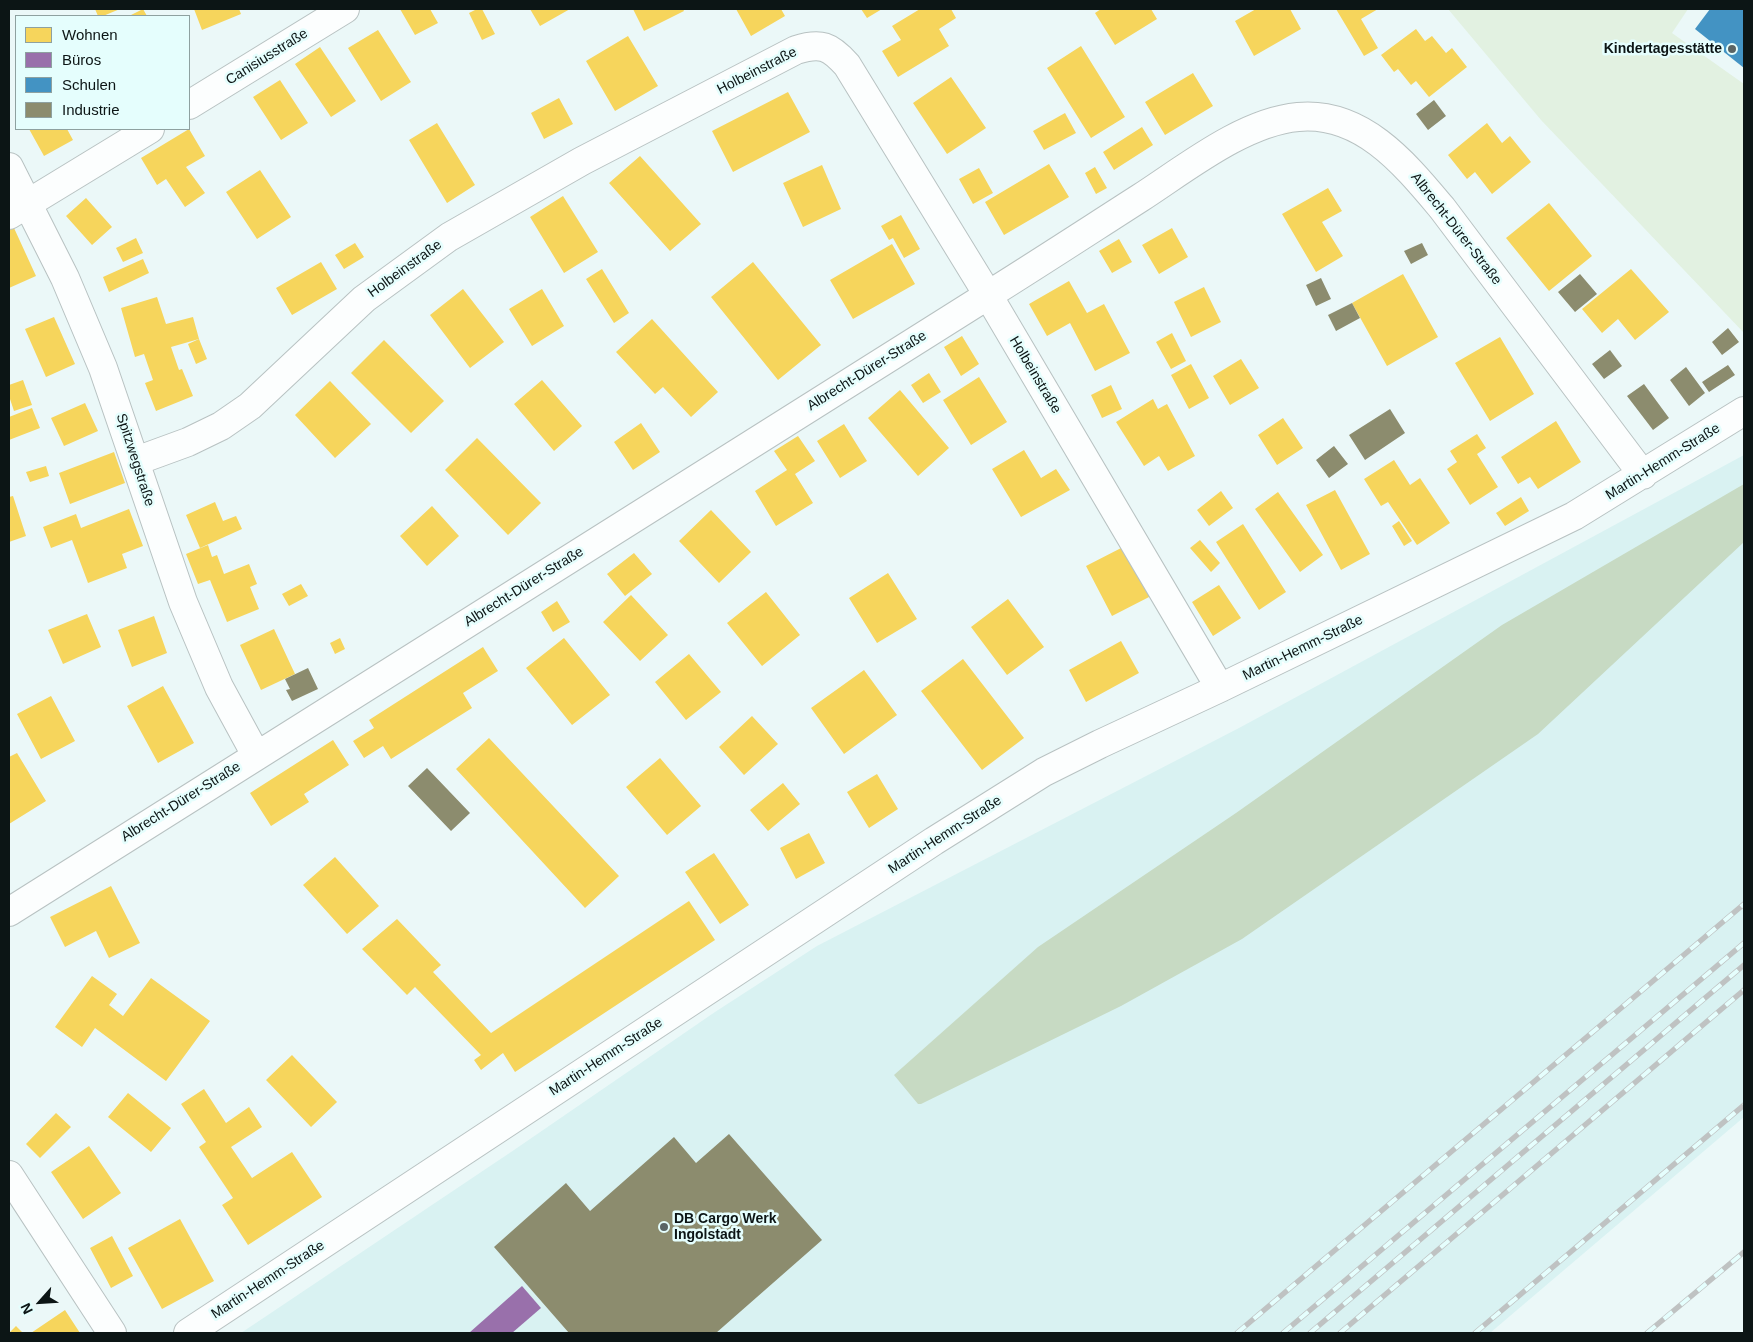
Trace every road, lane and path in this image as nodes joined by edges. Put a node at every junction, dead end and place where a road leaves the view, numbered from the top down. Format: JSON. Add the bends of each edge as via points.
{"nodes":[{"id":1,"x":345,"y":9,"type":"edge"},
{"id":2,"x":190,"y":104,"type":"edge"},
{"id":3,"x":148,"y":130,"type":"edge"},
{"id":4,"x":9,"y":167,"type":"edge"},
{"id":5,"x":18,"y":209,"type":"edge"},
{"id":6,"x":988,"y":295,"type":"junction"},
{"id":7,"x":1744,"y":411,"type":"edge"},
{"id":8,"x":136,"y":461,"type":"junction"},
{"id":9,"x":1643,"y":475,"type":"junction"},
{"id":10,"x":1220,"y":688,"type":"junction"},
{"id":11,"x":256,"y":755,"type":"junction"},
{"id":12,"x":9,"y":912,"type":"edge"},
{"id":13,"x":9,"y":1175,"type":"edge"},
{"id":14,"x":112,"y":1333,"type":"edge"},
{"id":15,"x":188,"y":1333,"type":"edge"}],
"edges":[{"from":1,"to":2,"type":"street","name":"Canisiusstraße"},
{"from":3,"to":5,"type":"street"},
{"from":4,"to":5,"type":"street","name":"Spitzwegstraße"},
{"from":5,"to":8,"type":"street","name":"Spitzwegstraße","via":[[68,287],[103,368]]},
{"from":6,"to":8,"type":"street","name":"Holbeinstraße","via":[[847,65],[836,53],[823,46],[811,46],[796,50],[582,161],[456,233],[364,299],[250,406],[221,426],[188,442]]},
{"from":6,"to":9,"type":"street","name":"Albrecht-Dürer-Straße","via":[[1214,150],[1258,127],[1298,117],[1340,121],[1375,139],[1414,175]]},
{"from":6,"to":10,"type":"street","name":"Holbeinstraße"},
{"from":6,"to":11,"type":"street","name":"Albrecht-Dürer-Straße"},
{"from":7,"to":9,"type":"street","name":"Martin-Hemm-Straße"},
{"from":8,"to":11,"type":"street","name":"Spitzwegstraße","via":[[184,602],[219,687]]},
{"from":9,"to":10,"type":"street","name":"Martin-Hemm-Straße","via":[[1510,549]]},
{"from":10,"to":15,"type":"street","name":"Martin-Hemm-Straße","via":[[1044,772]]},
{"from":11,"to":12,"type":"street","name":"Albrecht-Dürer-Straße"},
{"from":13,"to":14,"type":"street"}]}
